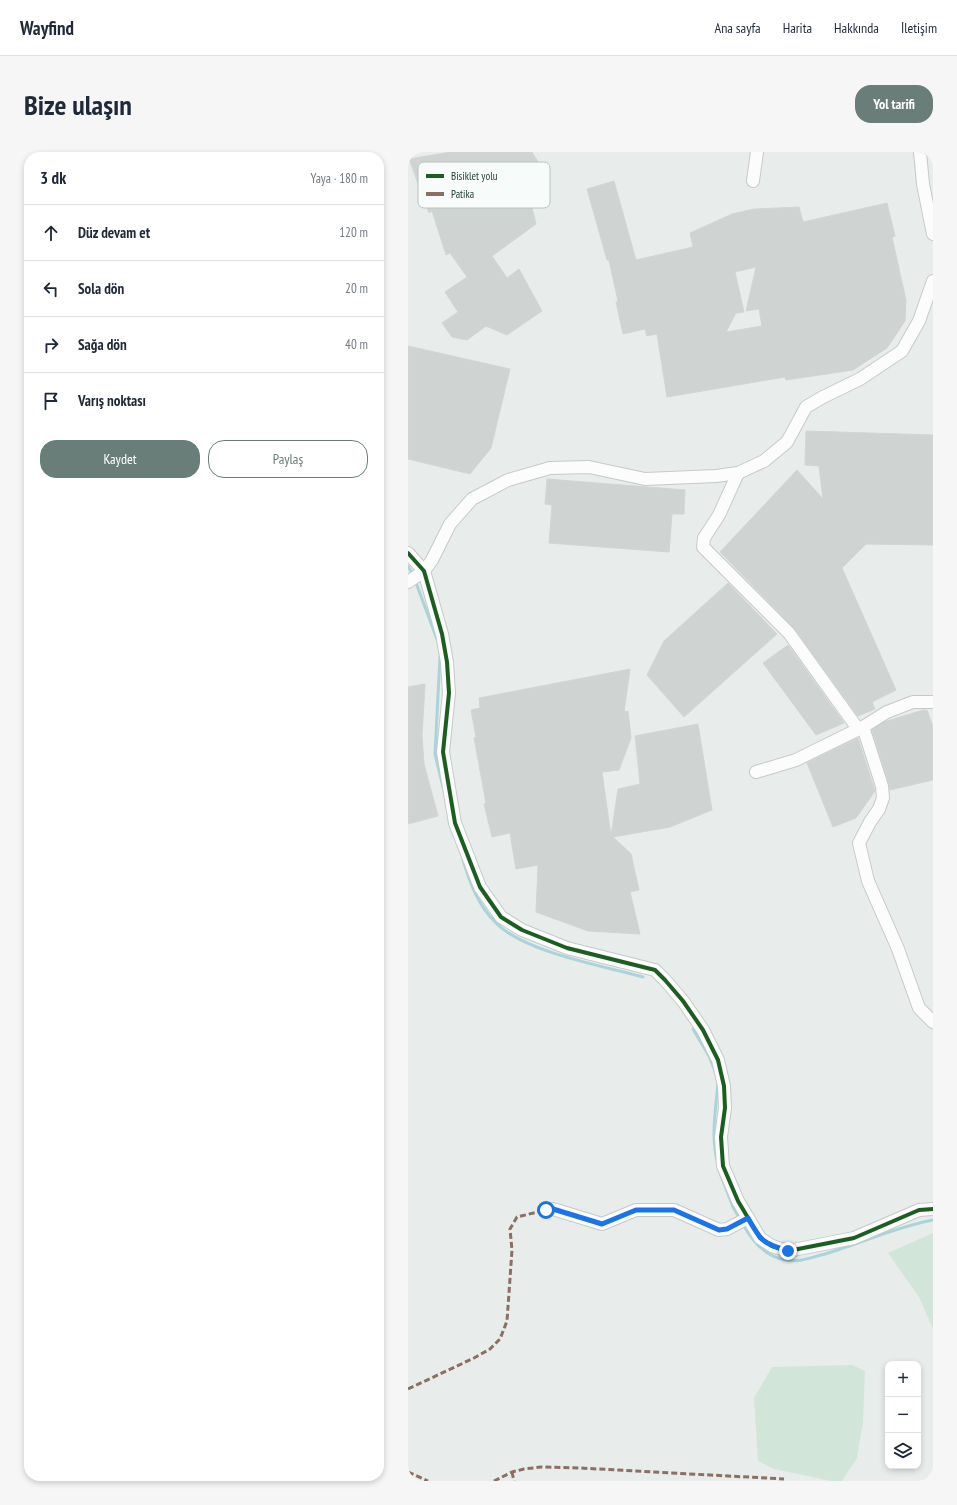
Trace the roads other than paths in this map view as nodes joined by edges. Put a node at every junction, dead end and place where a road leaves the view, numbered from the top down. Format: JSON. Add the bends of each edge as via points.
{"nodes":[{"id":1,"x":757,"y":152,"type":"edge"},
{"id":2,"x":920,"y":152,"type":"edge"},
{"id":3,"x":753,"y":181,"type":"dead end"},
{"id":4,"x":933,"y":234,"type":"edge"},
{"id":5,"x":933,"y":281,"type":"edge"},
{"id":6,"x":738,"y":473,"type":"junction"},
{"id":7,"x":408,"y":553,"type":"edge"},
{"id":8,"x":424,"y":571,"type":"junction"},
{"id":9,"x":408,"y":581,"type":"edge"},
{"id":10,"x":933,"y":702,"type":"edge"},
{"id":11,"x":860,"y":728,"type":"junction"},
{"id":12,"x":756,"y":772,"type":"dead end"},
{"id":13,"x":933,"y":1022,"type":"edge"},
{"id":14,"x":933,"y":1209,"type":"edge"},
{"id":15,"x":546,"y":1210,"type":"dead end"},
{"id":16,"x":748,"y":1218,"type":"junction"}],
"edges":[{"from":1,"to":3,"type":"street"},
{"from":2,"to":4,"type":"street","via":[[923,184]]},
{"from":5,"to":6,"type":"street","via":[[919,321],[902,351],[860,379],[806,407],[787,442],[764,461]]},
{"from":6,"to":8,"type":"street","via":[[645,478],[589,467],[550,468],[508,480],[472,500],[450,524]]},
{"from":6,"to":11,"type":"street","via":[[719,515],[704,538],[703,547],[789,634]]},
{"from":7,"to":8,"type":"street"},
{"from":8,"to":9,"type":"street"},
{"from":8,"to":16,"type":"street","via":[[442,634],[447,662],[449,693],[443,752],[455,824],[480,887],[501,917],[522,930],[567,948],[655,970],[683,1001],[703,1030],[718,1060],[724,1086],[725,1108],[721,1137],[723,1166]]},
{"from":10,"to":11,"type":"street","via":[[913,702],[888,712]]},
{"from":11,"to":12,"type":"street","via":[[796,760]]},
{"from":11,"to":13,"type":"street","via":[[882,786],[883,798],[859,843],[868,881],[898,949],[919,1008]]},
{"from":14,"to":16,"type":"street","via":[[919,1210],[854,1238],[788,1251],[772,1246],[760,1238]]},
{"from":15,"to":16,"type":"street","via":[[553,1209],[602,1224],[636,1210],[674,1210],[719,1230],[727,1229]]}]}
